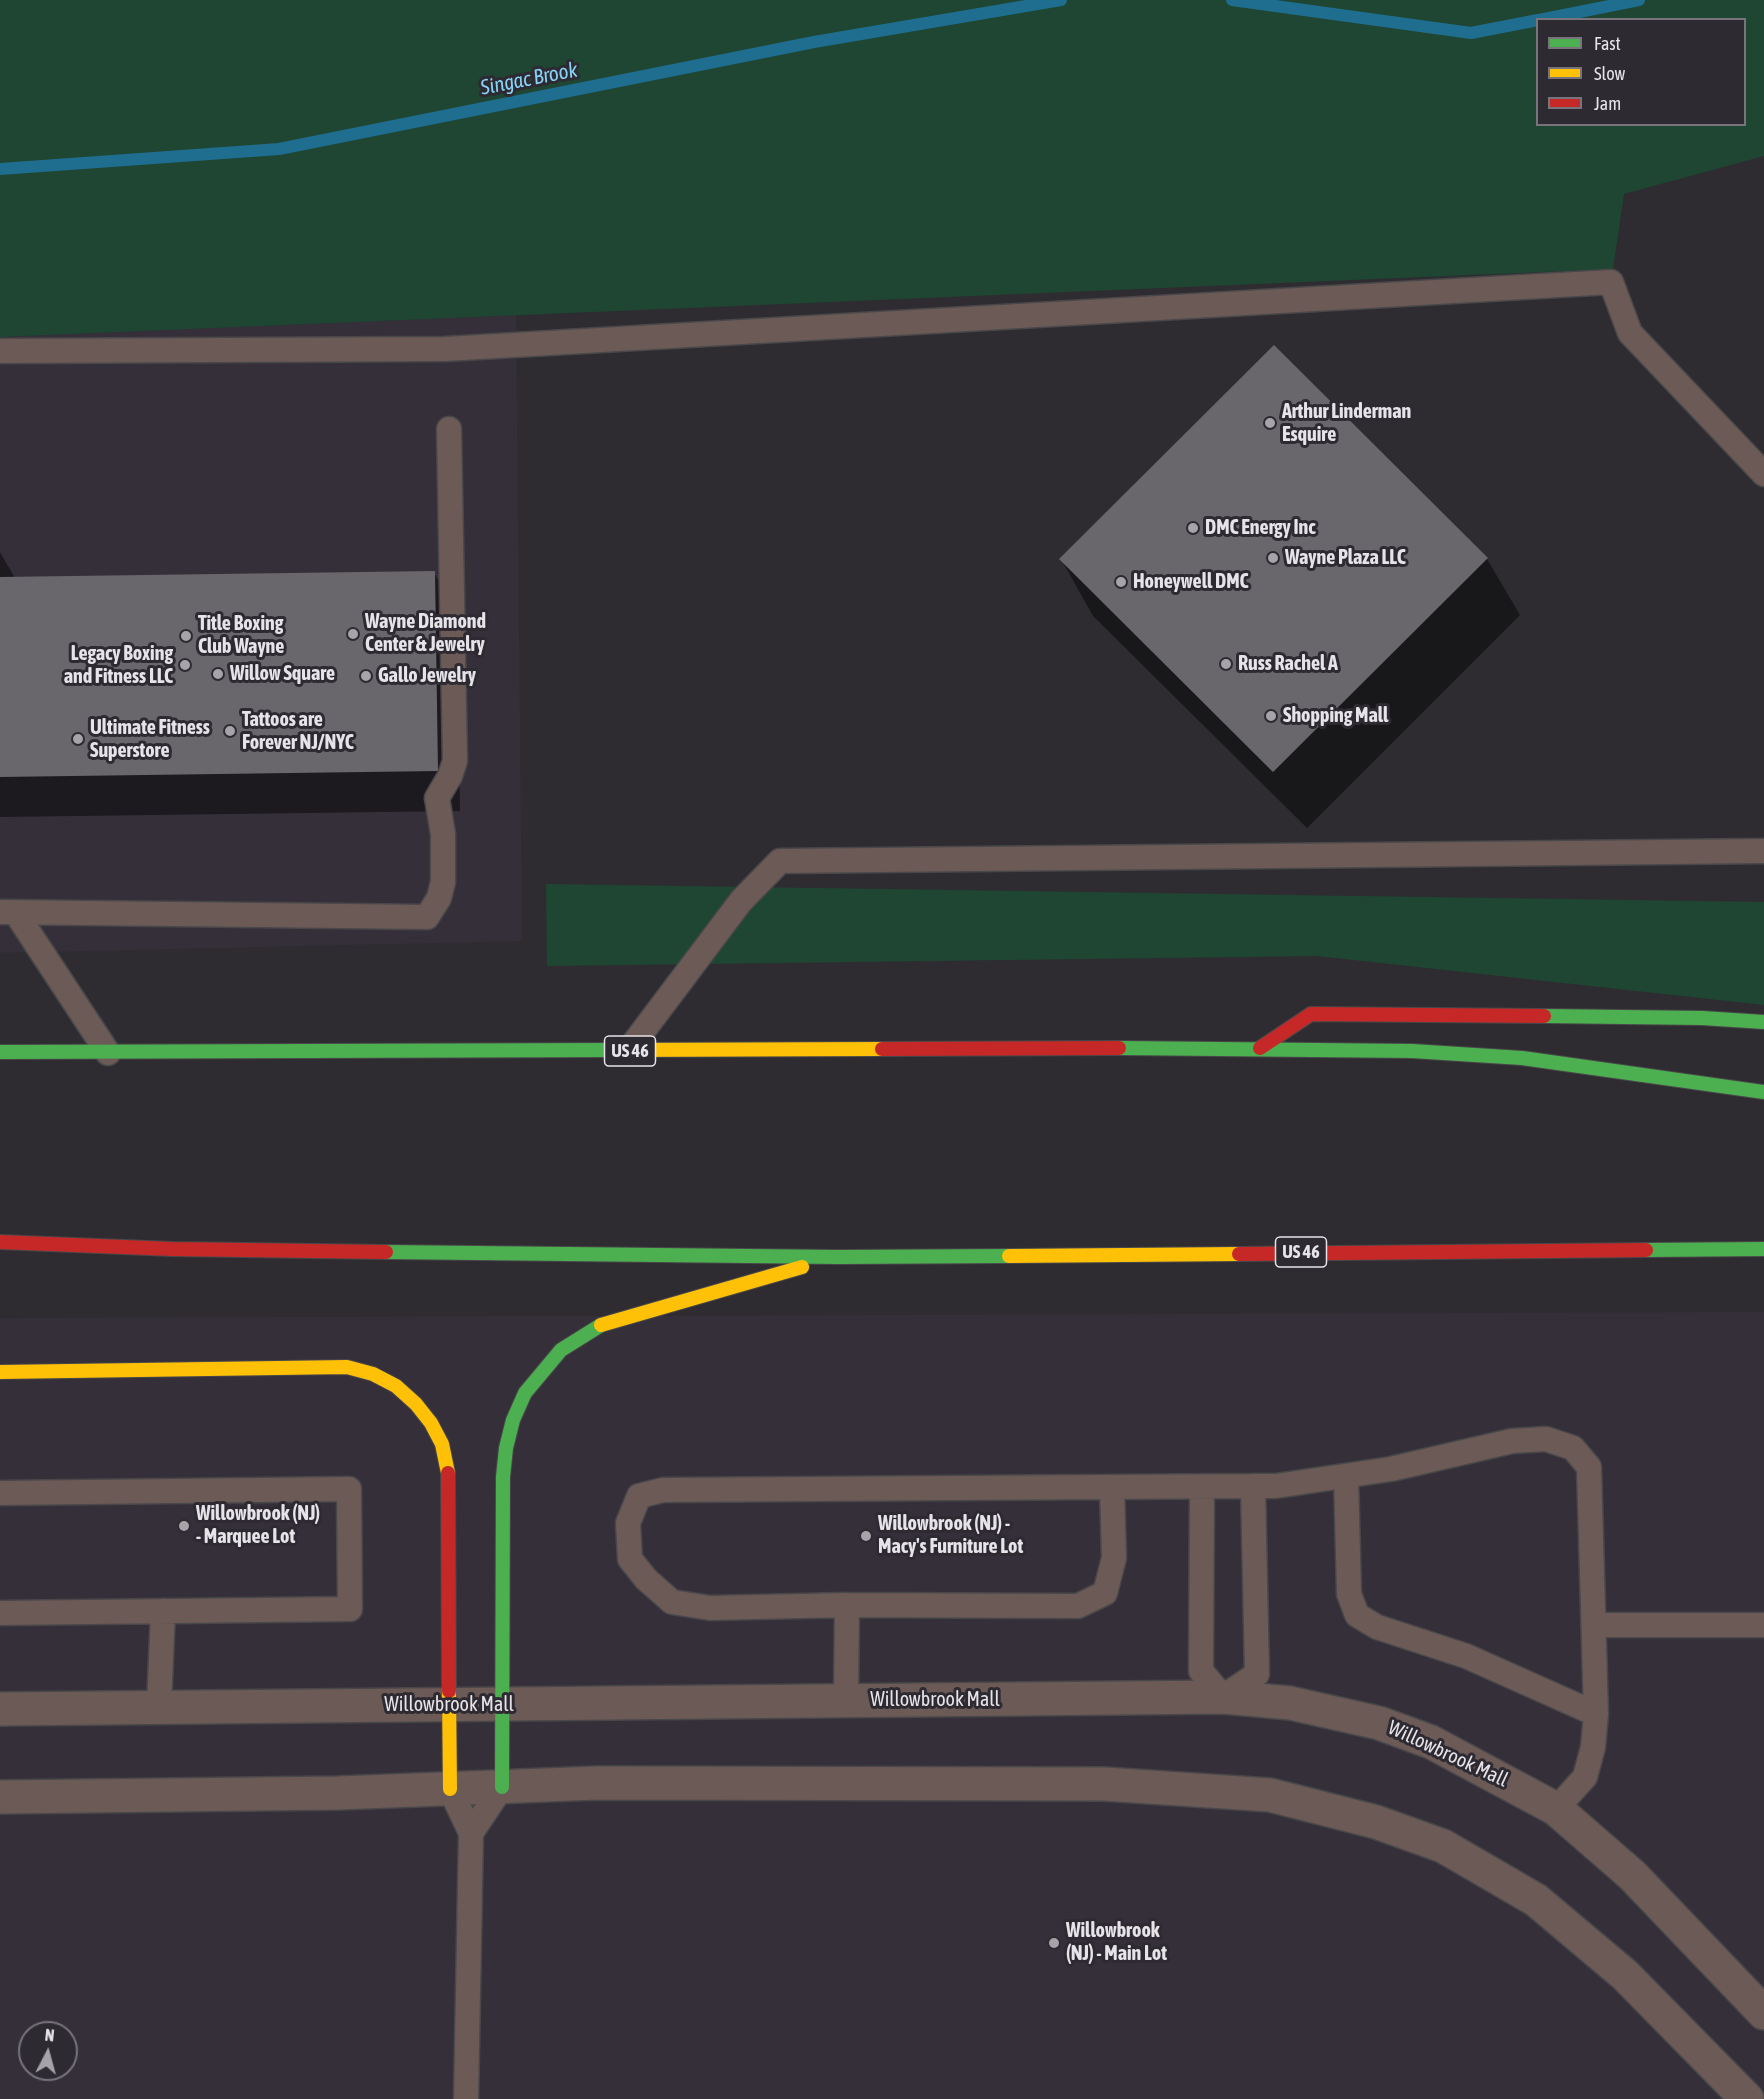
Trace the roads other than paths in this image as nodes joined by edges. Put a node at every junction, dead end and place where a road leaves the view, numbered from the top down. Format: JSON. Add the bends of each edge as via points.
{"nodes":[{"id":1,"x":0,"y":351,"type":"edge"},
{"id":2,"x":449,"y":429,"type":"dead end"},
{"id":3,"x":1764,"y":474,"type":"edge"},
{"id":4,"x":1764,"y":850,"type":"edge"},
{"id":5,"x":8,"y":913,"type":"edge"},
{"id":6,"x":1764,"y":1022,"type":"edge"},
{"id":7,"x":1260,"y":1048,"type":"junction"},
{"id":8,"x":628,"y":1051,"type":"junction"},
{"id":9,"x":0,"y":1052,"type":"edge"},
{"id":10,"x":108,"y":1053,"type":"junction"},
{"id":11,"x":1764,"y":1092,"type":"edge"},
{"id":12,"x":0,"y":1242,"type":"edge"},
{"id":13,"x":1764,"y":1249,"type":"edge"},
{"id":14,"x":838,"y":1257,"type":"junction"},
{"id":15,"x":0,"y":1372,"type":"edge"},
{"id":16,"x":1346,"y":1476,"type":"junction"},
{"id":17,"x":1202,"y":1486,"type":"junction"},
{"id":18,"x":1252,"y":1486,"type":"junction"},
{"id":19,"x":1112,"y":1487,"type":"junction"},
{"id":20,"x":0,"y":1493,"type":"edge"},
{"id":21,"x":847,"y":1605,"type":"junction"},
{"id":22,"x":163,"y":1611,"type":"junction"},
{"id":23,"x":0,"y":1613,"type":"edge"},
{"id":24,"x":1594,"y":1625,"type":"junction"},
{"id":25,"x":1764,"y":1625,"type":"edge"},
{"id":26,"x":1223,"y":1697,"type":"junction"},
{"id":27,"x":846,"y":1700,"type":"junction"},
{"id":28,"x":449,"y":1705,"type":"junction"},
{"id":29,"x":502,"y":1705,"type":"junction"},
{"id":30,"x":159,"y":1706,"type":"junction"},
{"id":31,"x":0,"y":1709,"type":"edge"},
{"id":32,"x":1596,"y":1714,"type":"junction"},
{"id":33,"x":502,"y":1787,"type":"junction"},
{"id":34,"x":450,"y":1789,"type":"junction"},
{"id":35,"x":0,"y":1797,"type":"edge"},
{"id":36,"x":1556,"y":1809,"type":"junction"},
{"id":37,"x":471,"y":1833,"type":"junction"},
{"id":38,"x":1764,"y":2013,"type":"edge"},
{"id":39,"x":466,"y":2099,"type":"edge"},
{"id":40,"x":1747,"y":2099,"type":"edge"}],
"edges":[{"from":1,"to":3,"type":"lane","via":[[445,349],[1611,282],[1630,333]]},
{"from":2,"to":5,"type":"lane","via":[[455,761],[437,798],[443,834],[443,882],[428,917]]},
{"from":4,"to":8,"type":"lane","via":[[780,861],[741,901]]},
{"from":5,"to":10,"type":"lane"},
{"from":6,"to":7,"type":"highway","via":[[1311,1014]]},
{"from":7,"to":8,"type":"highway","number":"US 46"},
{"from":7,"to":11,"type":"highway","number":"US 46","via":[[1521,1058]]},
{"from":8,"to":10,"type":"highway","number":"US 46"},
{"from":9,"to":10,"type":"highway","number":"US 46"},
{"from":12,"to":14,"type":"highway","number":"US 46","via":[[172,1249]]},
{"from":13,"to":14,"type":"highway","number":"US 46"},
{"from":14,"to":29,"type":"highway","via":[[607,1322],[561,1350],[542,1370],[521,1402],[506,1448]]},
{"from":15,"to":28,"type":"highway","via":[[321,1366],[347,1367],[396,1386],[431,1423],[448,1468]]},
{"from":16,"to":18,"type":"lane"},
{"from":16,"to":24,"type":"lane","via":[[1512,1442],[1546,1439],[1573,1448],[1589,1467]]},
{"from":16,"to":32,"type":"lane","via":[[1349,1594],[1357,1615],[1377,1627],[1466,1656]]},
{"from":17,"to":18,"type":"lane"},
{"from":17,"to":19,"type":"lane"},
{"from":17,"to":26,"type":"lane","via":[[1201,1671]]},
{"from":18,"to":26,"type":"lane","via":[[1257,1674]]},
{"from":19,"to":21,"type":"lane","via":[[1114,1558],[1105,1593],[1078,1606]]},
{"from":19,"to":21,"type":"lane","via":[[663,1490],[639,1496],[628,1523],[630,1559],[672,1602],[710,1608]]},
{"from":20,"to":22,"type":"lane","via":[[349,1489],[350,1609]]},
{"from":21,"to":27,"type":"lane"},
{"from":22,"to":23,"type":"lane"},
{"from":22,"to":30,"type":"lane"},
{"from":24,"to":25,"type":"lane"},
{"from":24,"to":32,"type":"lane"},
{"from":26,"to":27,"type":"street","name":"Willowbrook Mall"},
{"from":26,"to":36,"type":"street","name":"Willowbrook Mall","via":[[1290,1703],[1379,1723],[1441,1747]]},
{"from":27,"to":29,"type":"street","name":"Willowbrook Mall"},
{"from":28,"to":29,"type":"street","name":"Willowbrook Mall"},
{"from":28,"to":30,"type":"street","name":"Willowbrook Mall"},
{"from":28,"to":34,"type":"highway"},
{"from":29,"to":33,"type":"highway"},
{"from":30,"to":31,"type":"street","name":"Willowbrook Mall"},
{"from":32,"to":36,"type":"lane","via":[[1585,1777]]},
{"from":33,"to":34,"type":"street"},
{"from":33,"to":37,"type":"lane"},
{"from":33,"to":40,"type":"street","via":[[597,1783],[1104,1784],[1270,1795],[1376,1822],[1443,1846],[1536,1900],[1625,1975]]},
{"from":34,"to":35,"type":"street"},
{"from":34,"to":37,"type":"lane"},
{"from":36,"to":38,"type":"street","name":"Willowbrook Mall","via":[[1632,1875]]},
{"from":37,"to":39,"type":"lane"}]}
